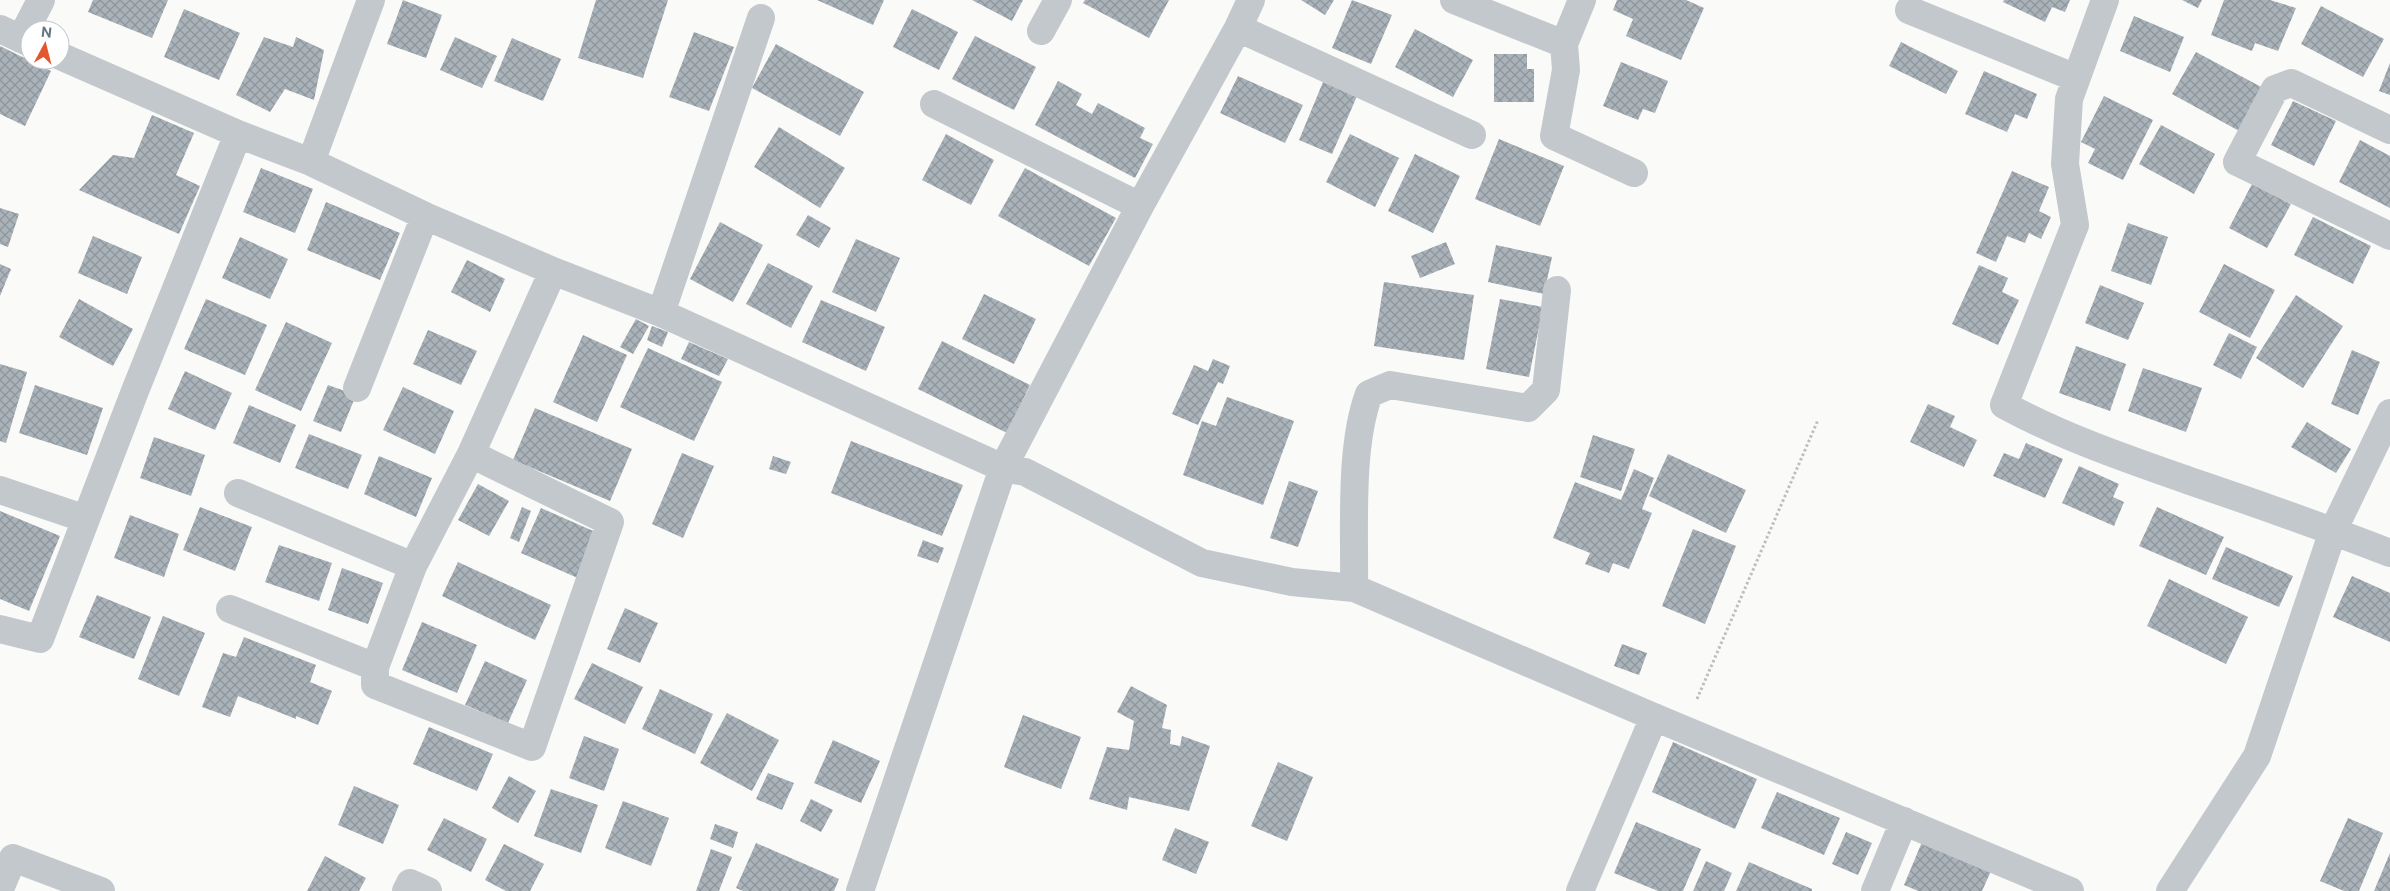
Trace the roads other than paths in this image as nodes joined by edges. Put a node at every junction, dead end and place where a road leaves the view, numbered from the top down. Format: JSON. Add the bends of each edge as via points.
{"nodes":[{"id":1,"x":42,"y":0,"type":"edge"},
{"id":2,"x":371,"y":0,"type":"edge"},
{"id":3,"x":1058,"y":0,"type":"edge"},
{"id":4,"x":1251,"y":0,"type":"edge"},
{"id":5,"x":1454,"y":0,"type":"edge"},
{"id":6,"x":1582,"y":0,"type":"edge"},
{"id":7,"x":2105,"y":0,"type":"edge"},
{"id":8,"x":1909,"y":10,"type":"dead end"},
{"id":9,"x":762,"y":18,"type":"dead end"},
{"id":10,"x":1238,"y":28,"type":"junction"},
{"id":11,"x":1041,"y":31,"type":"dead end"},
{"id":12,"x":17,"y":37,"type":"edge"},
{"id":13,"x":1564,"y":44,"type":"junction"},
{"id":14,"x":70,"y":60,"type":"edge"},
{"id":15,"x":2076,"y":78,"type":"junction"},
{"id":16,"x":934,"y":104,"type":"dead end"},
{"id":17,"x":2390,"y":130,"type":"edge"},
{"id":18,"x":238,"y":134,"type":"junction"},
{"id":19,"x":1472,"y":135,"type":"dead end"},
{"id":20,"x":311,"y":162,"type":"junction"},
{"id":21,"x":1634,"y":173,"type":"dead end"},
{"id":22,"x":1140,"y":206,"type":"junction"},
{"id":23,"x":426,"y":216,"type":"junction"},
{"id":24,"x":2390,"y":236,"type":"edge"},
{"id":25,"x":553,"y":271,"type":"junction"},
{"id":26,"x":1557,"y":290,"type":"dead end"},
{"id":27,"x":661,"y":313,"type":"junction"},
{"id":28,"x":357,"y":388,"type":"dead end"},
{"id":29,"x":2390,"y":413,"type":"edge"},
{"id":30,"x":470,"y":454,"type":"junction"},
{"id":31,"x":1003,"y":468,"type":"junction"},
{"id":32,"x":0,"y":490,"type":"edge"},
{"id":33,"x":238,"y":493,"type":"dead end"},
{"id":34,"x":86,"y":519,"type":"junction"},
{"id":35,"x":2333,"y":531,"type":"junction"},
{"id":36,"x":2390,"y":553,"type":"edge"},
{"id":37,"x":413,"y":566,"type":"junction"},
{"id":38,"x":1354,"y":588,"type":"junction"},
{"id":39,"x":230,"y":609,"type":"dead end"},
{"id":40,"x":0,"y":629,"type":"edge"},
{"id":41,"x":375,"y":667,"type":"junction"},
{"id":42,"x":1654,"y":717,"type":"junction"},
{"id":43,"x":1904,"y":821,"type":"junction"},
{"id":44,"x":0,"y":889,"type":"edge"},
{"id":45,"x":101,"y":891,"type":"edge"},
{"id":46,"x":406,"y":891,"type":"edge"},
{"id":47,"x":428,"y":891,"type":"edge"},
{"id":48,"x":860,"y":891,"type":"edge"},
{"id":49,"x":1580,"y":891,"type":"edge"},
{"id":50,"x":1875,"y":891,"type":"edge"},
{"id":51,"x":2070,"y":891,"type":"edge"},
{"id":52,"x":2170,"y":891,"type":"edge"}],
"edges":[{"from":1,"to":12,"type":"street"},
{"from":2,"to":20,"type":"street"},
{"from":3,"to":11,"type":"street"},
{"from":4,"to":10,"type":"street"},
{"from":5,"to":13,"type":"street"},
{"from":6,"to":13,"type":"street"},
{"from":7,"to":15,"type":"street"},
{"from":8,"to":15,"type":"street"},
{"from":9,"to":27,"type":"street"},
{"from":10,"to":19,"type":"street"},
{"from":10,"to":22,"type":"street"},
{"from":13,"to":21,"type":"street","via":[[1566,70],[1554,136]]},
{"from":14,"to":18,"type":"street"},
{"from":15,"to":35,"type":"street","via":[[2068,99],[2065,164],[2075,225],[2004,405],[2041,425],[2097,448]]},
{"from":16,"to":22,"type":"street"},
{"from":17,"to":24,"type":"street","via":[[2291,83],[2275,89],[2237,162]]},
{"from":18,"to":20,"type":"street"},
{"from":18,"to":34,"type":"street"},
{"from":20,"to":23,"type":"street"},
{"from":22,"to":31,"type":"street"},
{"from":23,"to":25,"type":"street"},
{"from":23,"to":28,"type":"street"},
{"from":25,"to":27,"type":"street"},
{"from":25,"to":30,"type":"street"},
{"from":26,"to":38,"type":"street","via":[[1546,390],[1528,408],[1390,385],[1369,394],[1361,414],[1357,462]]},
{"from":27,"to":31,"type":"street"},
{"from":29,"to":35,"type":"street"},
{"from":30,"to":37,"type":"street"},
{"from":30,"to":41,"type":"street","via":[[610,522],[532,747],[375,685]]},
{"from":31,"to":38,"type":"street","via":[[1025,472],[1202,563],[1292,582]]},
{"from":31,"to":48,"type":"street"},
{"from":32,"to":34,"type":"street"},
{"from":33,"to":37,"type":"street"},
{"from":34,"to":40,"type":"street","via":[[40,639]]},
{"from":35,"to":36,"type":"street"},
{"from":35,"to":52,"type":"street","via":[[2257,756]]},
{"from":37,"to":41,"type":"street"},
{"from":38,"to":42,"type":"street"},
{"from":39,"to":41,"type":"street"},
{"from":42,"to":43,"type":"street"},
{"from":42,"to":49,"type":"street"},
{"from":43,"to":50,"type":"street"},
{"from":43,"to":51,"type":"street"},
{"from":44,"to":45,"type":"street","via":[[13,858]]},
{"from":46,"to":47,"type":"street","via":[[410,883]]}]}
